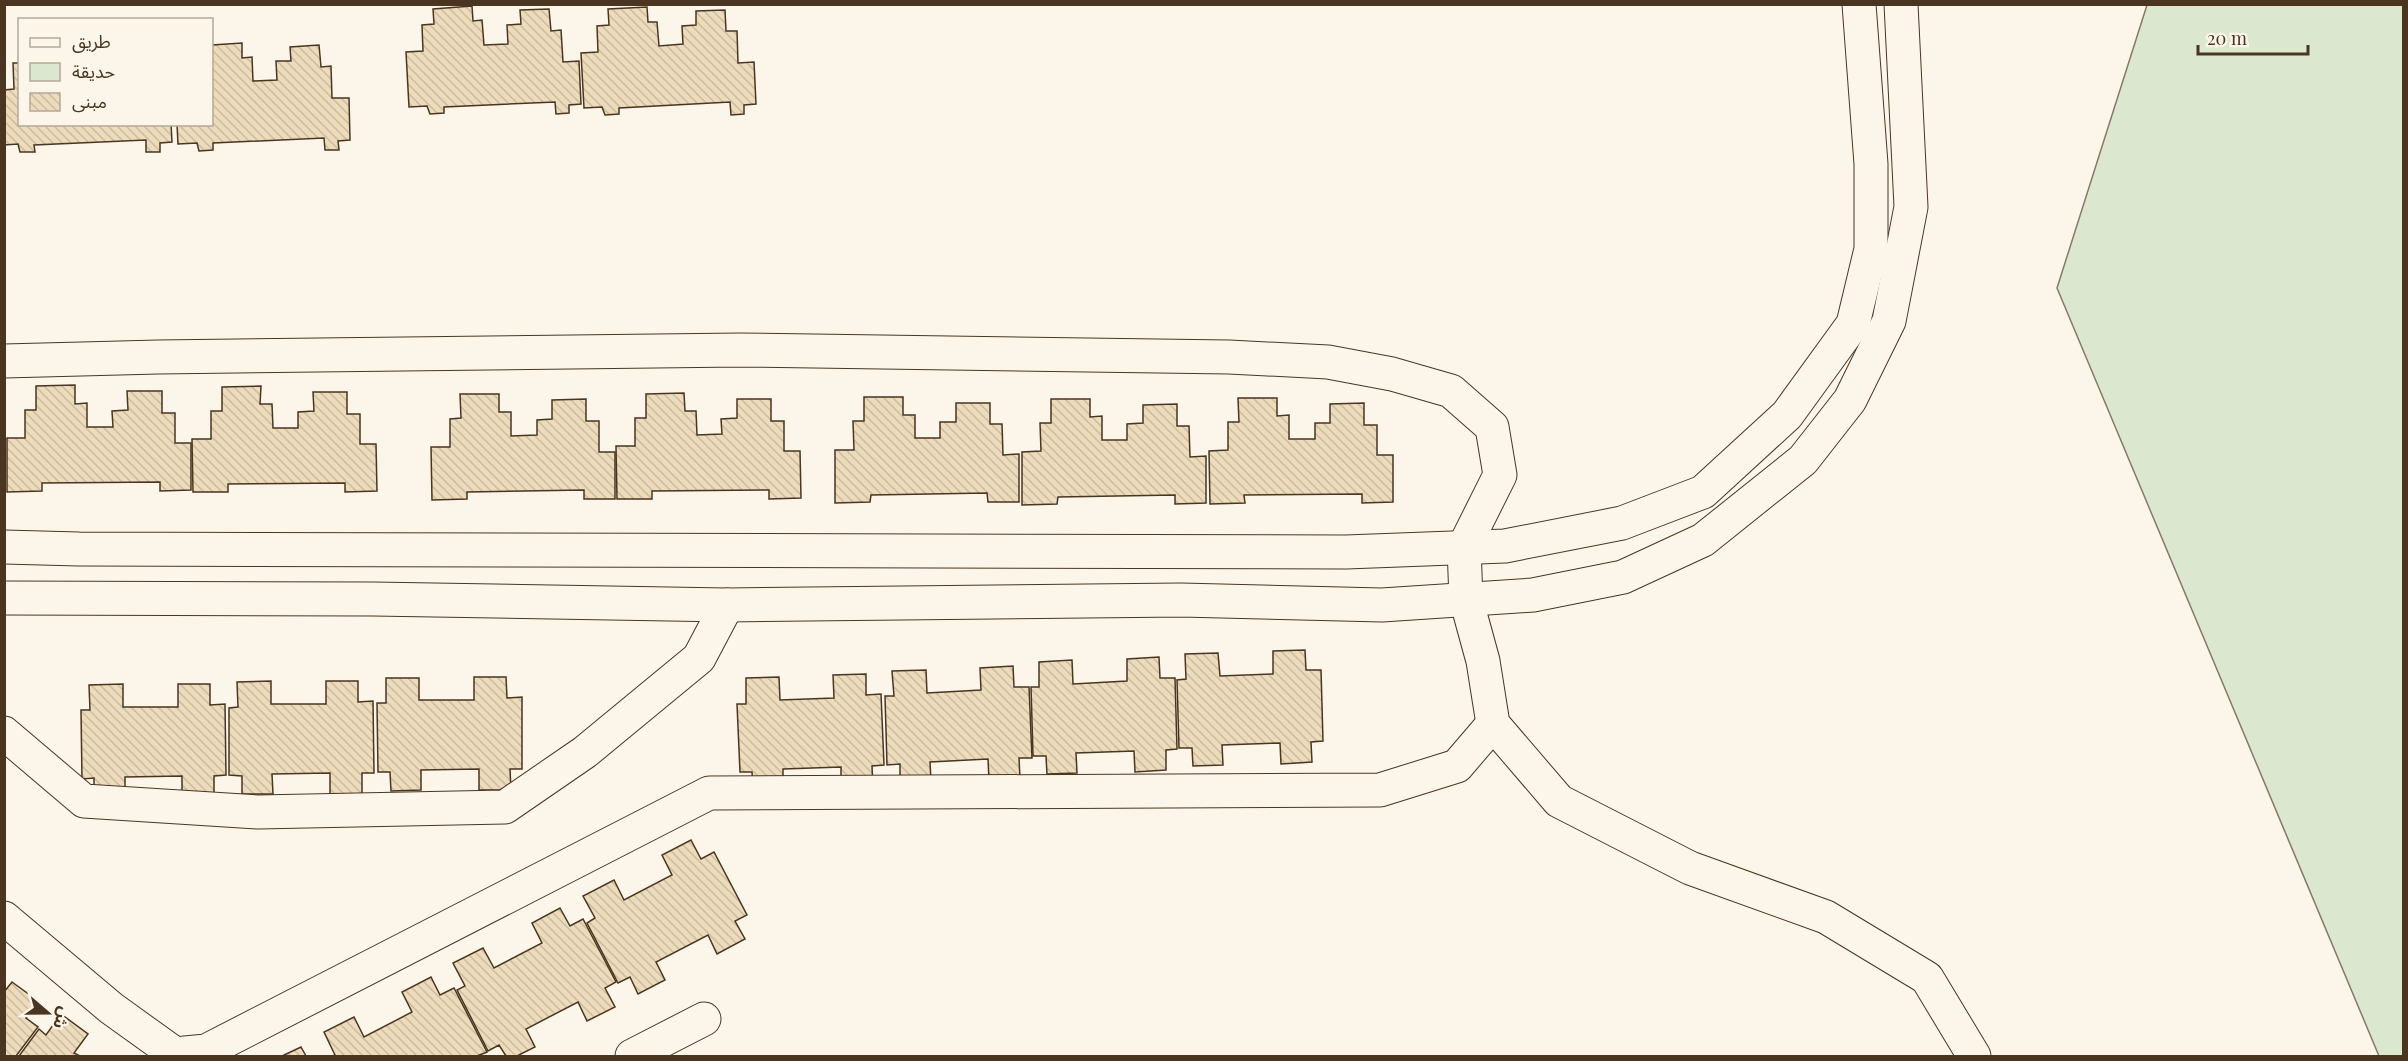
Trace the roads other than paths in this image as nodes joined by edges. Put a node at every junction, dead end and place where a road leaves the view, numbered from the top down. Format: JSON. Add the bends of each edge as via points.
{"nodes":[{"id":1,"x":1859,"y":4,"type":"edge"},
{"id":2,"x":1901,"y":4,"type":"edge"},
{"id":3,"x":4,"y":361,"type":"edge"},
{"id":4,"x":4,"y":547,"type":"edge"},
{"id":5,"x":1464,"y":547,"type":"junction"},
{"id":6,"x":4,"y":598,"type":"edge"},
{"id":7,"x":1466,"y":599,"type":"junction"},
{"id":8,"x":727,"y":605,"type":"junction"},
{"id":9,"x":1493,"y":724,"type":"junction"},
{"id":10,"x":4,"y":733,"type":"edge"},
{"id":11,"x":4,"y":918,"type":"edge"},
{"id":12,"x":704,"y":1019,"type":"dead end"},
{"id":13,"x":632,"y":1056,"type":"edge"},
{"id":14,"x":1974,"y":1056,"type":"edge"}],
"edges":[{"from":1,"to":5,"type":"street","via":[[1871,164],[1871,249],[1853,324],[1787,415],[1703,492],[1622,523],[1505,546]]},
{"from":2,"to":7,"type":"street","via":[[1911,207],[1889,321],[1850,400],[1803,460],[1703,540],[1623,577],[1533,595]]},
{"from":3,"to":5,"type":"street","via":[[740,350],[1328,362],[1392,374],[1451,391],[1492,427],[1500,475]]},
{"from":4,"to":5,"type":"street","via":[[1334,552]]},
{"from":5,"to":7,"type":"street"},
{"from":6,"to":8,"type":"street"},
{"from":7,"to":8,"type":"street","via":[[1382,605],[1181,600]]},
{"from":7,"to":9,"type":"street","via":[[1483,661]]},
{"from":8,"to":10,"type":"street","via":[[699,658],[585,752],[505,807],[258,812],[84,801]]},
{"from":9,"to":11,"type":"street","via":[[1457,766],[1380,790],[710,793],[206,1051],[175,1054],[111,1008]]},
{"from":9,"to":14,"type":"street","via":[[1559,801],[1690,868],[1826,917],[1927,978]]},
{"from":12,"to":13,"type":"street"}]}
